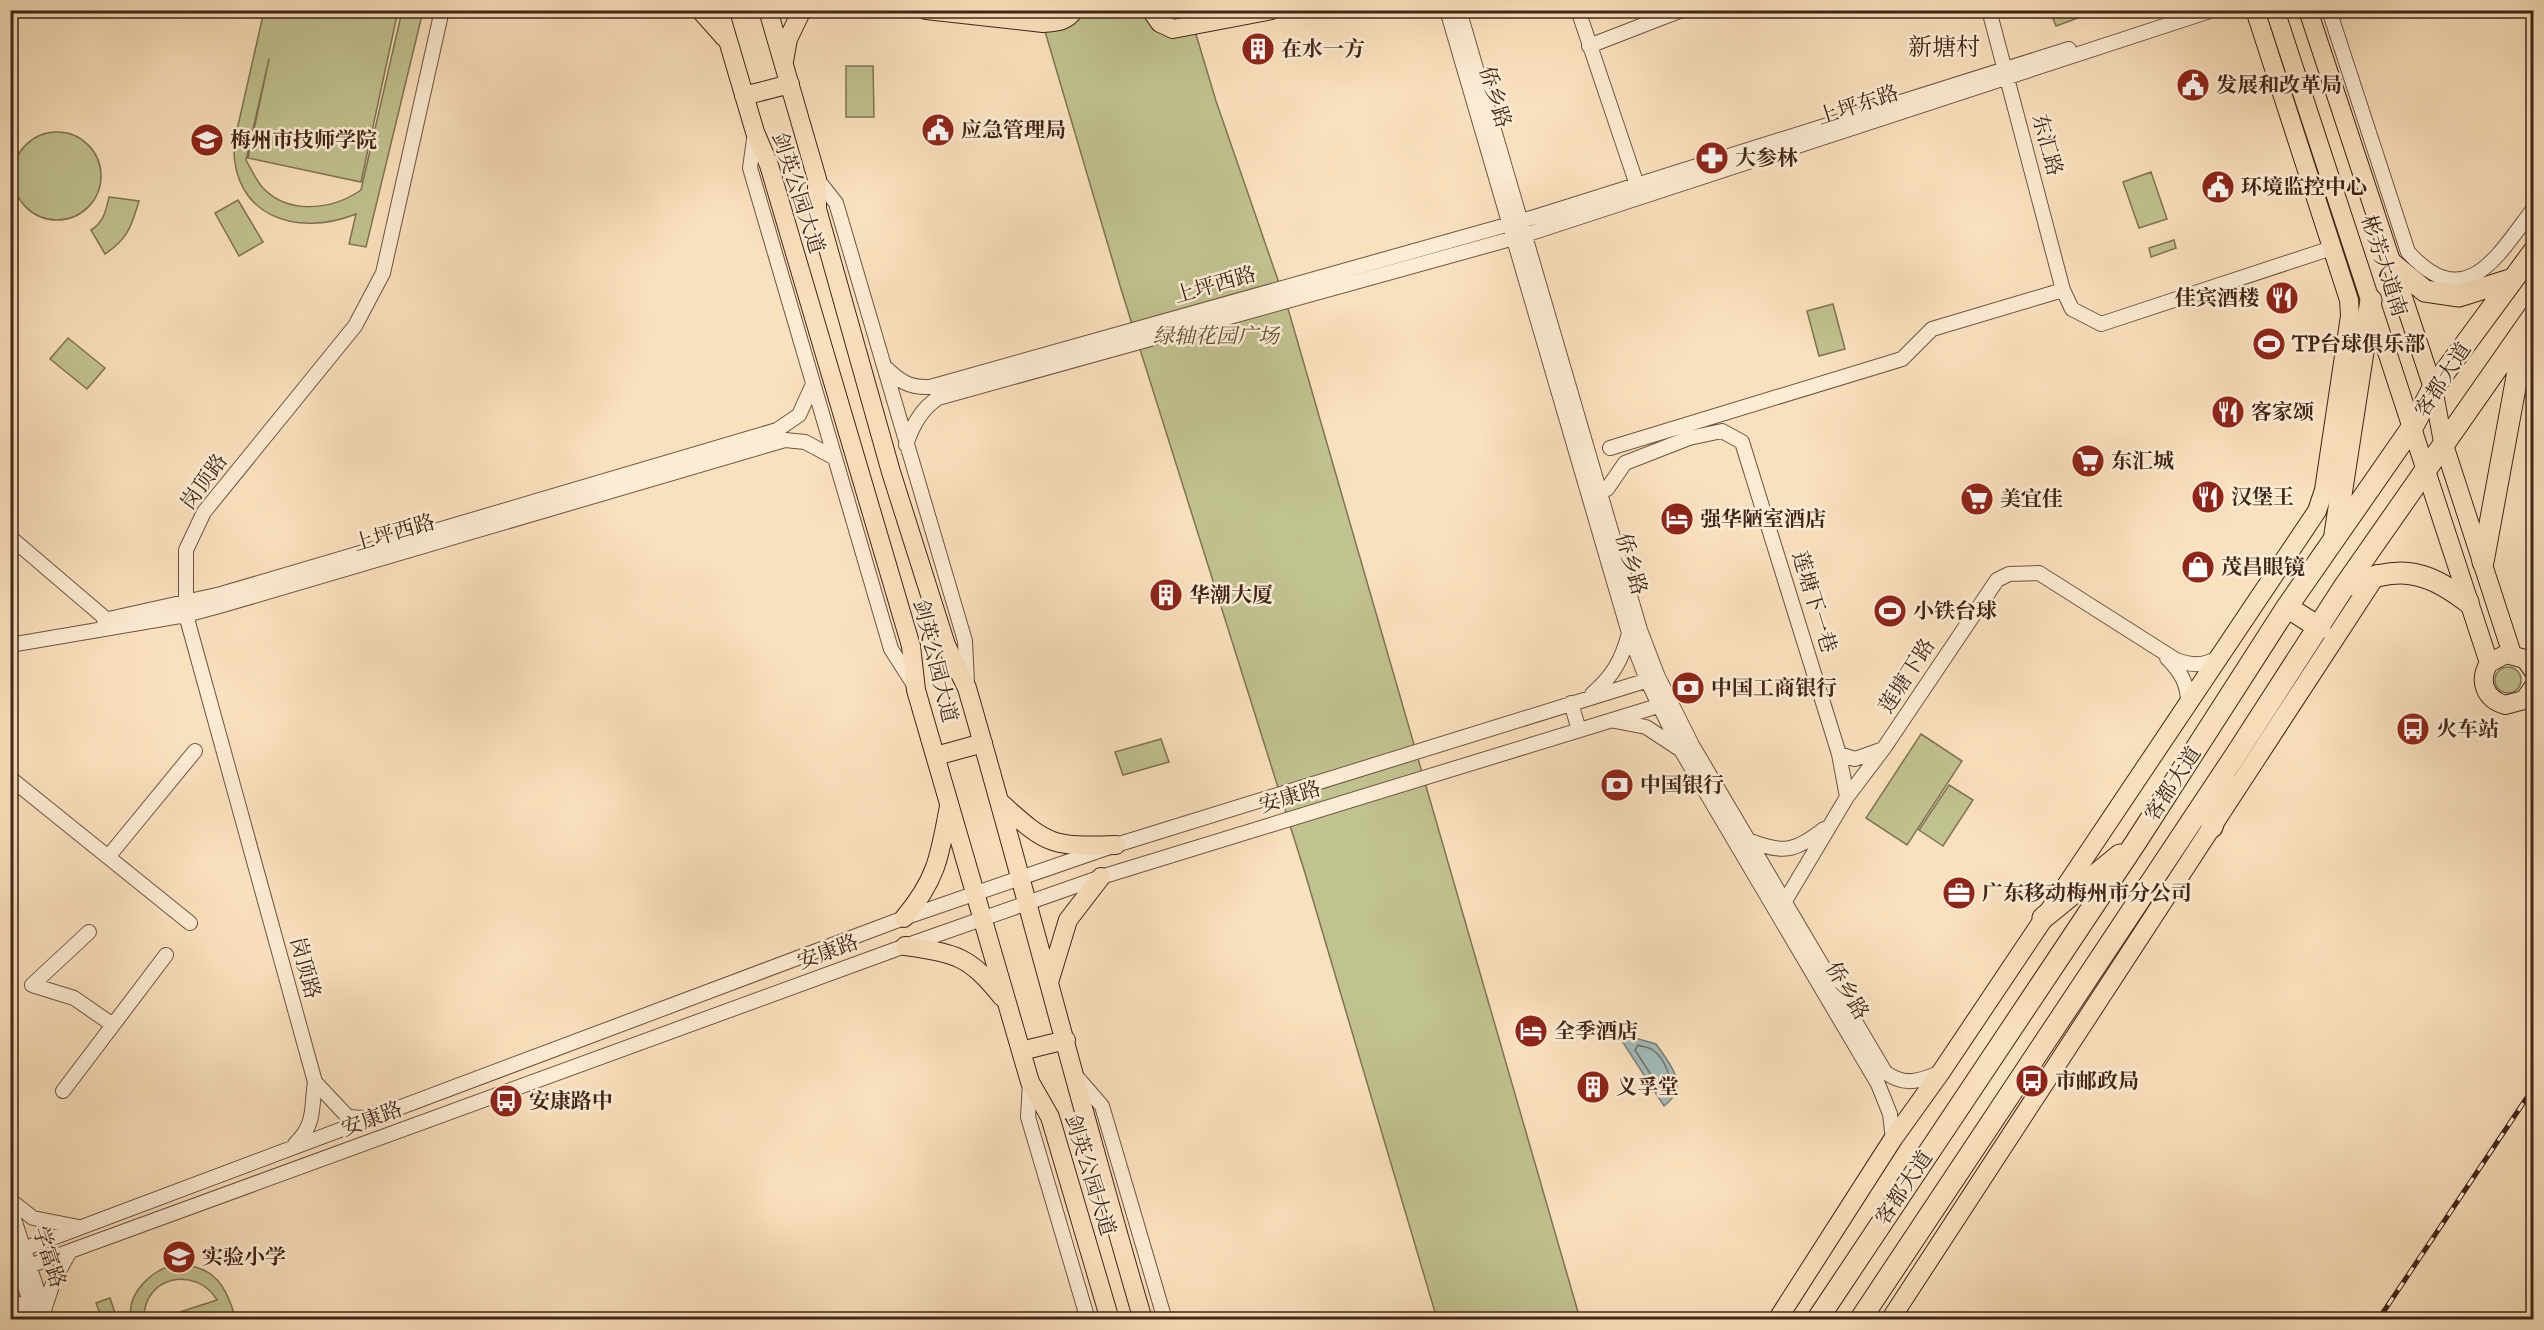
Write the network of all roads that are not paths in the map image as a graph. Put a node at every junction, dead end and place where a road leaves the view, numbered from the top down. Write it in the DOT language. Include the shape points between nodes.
graph roads {
  1 [pos="442,10"];
  2 [pos="700,10"];
  3 [pos="719,10"];
  4 [pos="768,10"];
  5 [pos="802,10"];
  6 [pos="927,10"];
  7 [pos="1074,10"];
  8 [pos="1151,10"];
  9 [pos="1272,10"];
  10 [pos="1447,10"];
  11 [pos="1459,10"];
  12 [pos="1578,10"];
  13 [pos="1682,10"];
  14 [pos="1989,10"];
  15 [pos="2185,10"];
  16 [pos="2213,10"];
  17 [pos="2255,10"];
  18 [pos="2275,10"];
  19 [pos="2308,10"];
  20 [pos="2329,10"];
  21 [pos="729,43"];
  22 [pos="1589,46"];
  23 [pos="784,62"];
  24 [pos="2007,74"];
  25 [pos="790,84"];
  26 [pos="744,96"];
  27 [pos="755,132"];
  28 [pos="817,179"];
  29 [pos="1636,182"];
  30 [pos="2534,208"];
  31 [pos="1516,223"];
  32 [pos="1520,237"];
  33 [pos="2332,248"];
  34 [pos="2534,251"];
  35 [pos="2392,264"];
  36 [pos="2513,279"];
  37 [pos="2063,290"];
  38 [pos="2371,300"];
  39 [pos="2530,320"];
  40 [pos="2534,357"];
  41 [pos="884,366"];
  42 [pos="2517,377"];
  43 [pos="813,384"];
  44 [pos="2433,388"];
  45 [pos="934,392"];
  46 [pos="2413,426"];
  47 [pos="781,435"];
  48 [pos="2443,442"];
  49 [pos="906,445"];
  50 [pos="1610,448"];
  51 [pos="836,458"];
  52 [pos="2426,468"];
  53 [pos="1607,489"];
  54 [pos="10,537"];
  55 [pos="2334,538"];
  56 [pos="2483,562"];
  57 [pos="2377,574"];
  58 [pos="2344,587"];
  59 [pos="2468,602"];
  60 [pos="2288,607"];
  61 [pos="187,608"];
  62 [pos="106,619"];
  63 [pos="2320,628"];
  64 [pos="1629,633"];
  65 [pos="10,637"];
  66 [pos="10,645"];
  67 [pos="2153,647"];
  68 [pos="2512,654"];
  69 [pos="2217,658"];
  70 [pos="2489,663"];
  71 [pos="2534,672"];
  72 [pos="1653,678"];
  73 [pos="2534,686"];
  74 [pos="967,688"];
  75 [pos="916,690"];
  76 [pos="1587,698"];
  77 [pos="1571,703"];
  78 [pos="1665,704"];
  79 [pos="2188,704"];
  80 [pos="1610,720"];
  81 [pos="1579,729"];
  82 [pos="983,743"];
  83 [pos="1884,748"];
  84 [pos="1681,750"];
  85 [pos="195,751"];
  86 [pos="1839,754"];
  87 [pos="936,756"];
  88 [pos="2235,756"];
  89 [pos="10,778"];
  90 [pos="1847,797"];
  91 [pos="949,801"];
  92 [pos="1000,802"];
  93 [pos="1830,824"];
  94 [pos="2211,827"];
  95 [pos="1748,840"];
  96 [pos="2136,842"];
  97 [pos="1116,845"];
  98 [pos="108,857"];
  99 [pos="1101,877"];
  100 [pos="1022,878"];
  101 [pos="976,893"];
  102 [pos="1785,901"];
  103 [pos="1029,903"];
  104 [pos="904,918"];
  105 [pos="2043,918"];
  106 [pos="983,919"];
  107 [pos="190,923"];
  108 [pos="89,932"];
  109 [pos="905,946"];
  110 [pos="166,955"];
  111 [pos="1050,979"];
  112 [pos="1008,1004"];
  113 [pos="113,1025"];
  114 [pos="1066,1040"];
  115 [pos="1021,1051"];
  116 [pos="1941,1072"];
  117 [pos="1076,1076"];
  118 [pos="315,1082"];
  119 [pos="1030,1082"];
  120 [pos="63,1091"];
  121 [pos="369,1119"];
  122 [pos="1893,1138"];
  123 [pos="290,1148"];
  124 [pos="10,1200"];
  125 [pos="10,1208"];
  126 [pos="126,1210"];
  127 [pos="79,1227"];
  128 [pos="132,1229"];
  129 [pos="14,1251"];
  130 [pos="70,1251"];
  131 [pos="30,1266"];
  132 [pos="10,1273"];
  133 [pos="10,1300"];
  134 [pos="40,1315"];
  135 [pos="1088,1320"];
  136 [pos="1110,1320"];
  137 [pos="1143,1320"];
  138 [pos="1165,1320"];
  139 [pos="1777,1320"];
  140 [pos="1816,1320"];
  141 [pos="1860,1320"];
  142 [pos="1890,1320"];
  1 -- 61 [label="street, 岗顶路" via="383,273 355,326 204,512 186,550"];
  2 -- 21 [label="main road"];
  3 -- 21 [label="main road, 剑英公园大道"];
  4 -- 23 [label="main road, 剑英公园大道"];
  5 -- 23 [label="main road" via="788,39"];
  6 -- 7 [label="main road" via="1043,23 1070,17"];
  8 -- 9 [label="main road" via="1160,23 1173,29"];
  10 -- 31 [label="street, 侨乡路"];
  11 -- 31 [label="street, 侨乡路"];
  12 -- 22 [label="street"];
  13 -- 22 [label="street"];
  14 -- 24 [label="street, 东汇路"];
  15 -- 24 [label="street, 上坪东路"];
  16 -- 24 [label="street, 上坪东路"];
  17 -- 33 [label="main road"];
  18 -- 38 [label="main road, 彬芳大道南"];
  19 -- 35 [label="main road, 彬芳大道南"];
  20 -- 30 [label="street" via="2408,252 2425,271 2453,280 2474,276 2493,262"];
  21 -- 26 [label="main road, 剑英公园大道"];
  22 -- 29 [label="street"];
  23 -- 25 [label="main road, 剑英公园大道"];
  24 -- 31 [label="street, 上坪东路"];
  24 -- 32 [label="street, 上坪东路"];
  24 -- 37 [label="street, 东汇路"];
  25 -- 26 [label="main road"];
  25 -- 28 [label="main road, 剑英公园大道"];
  26 -- 27 [label="main road, 剑英公园大道"];
  27 -- 43 [label="street" via="750,168"];
  27 -- 75 [label="main road, 剑英公园大道" via="769,165 908,635"];
  28 -- 41 [label="street" via="836,203"];
  28 -- 74 [label="main road, 剑英公园大道" via="817,209 891,472 946,645"];
  31 -- 32 [label="street, 侨乡路"];
  31 -- 45 [label="street, 上坪西路"];
  32 -- 45 [label="street, 上坪西路"];
  32 -- 64 [label="street, 侨乡路"];
  32 -- 72 [label="street, 侨乡路"];
  33 -- 37 [label="street" via="2101,324 2072,309"];
  33 -- 69 [label="main road" via="2349,300 2349,316 2325,490 2309,527"];
  34 -- 36 [label="highway, 客都大道"];
  35 -- 36 [label="highway" via="2425,291 2459,296"];
  35 -- 44 [label="main road, 彬芳大道南"];
  36 -- 44 [label="highway, 客都大道"];
  37 -- 50 [label="street" via="1932,329 1902,359"];
  38 -- 46 [label="main road, 彬芳大道南"];
  38 -- 55 [label="highway"];
  39 -- 42 [label="highway"];
  39 -- 48 [label="highway, 客都大道"];
  40 -- 42 [label="street"];
  41 -- 45 [label="street" via="899,381"];
  41 -- 49 [label="street"];
  42 -- 56 [label="highway"];
  43 -- 47 [label="street" via="799,415"];
  43 -- 51 [label="street"];
  44 -- 46 [label="highway, 客都大道"];
  44 -- 48 [label="main road, 彬芳大道南"];
  45 -- 49 [label="street"];
  46 -- 52 [label="main road, 彬芳大道南"];
  46 -- 55 [label="highway, 客都大道"];
  47 -- 51 [label="street"];
  47 -- 61 [label="street, 上坪西路"];
  48 -- 52 [label="highway, 客都大道"];
  48 -- 56 [label="main road, 彬芳大道南"];
  49 -- 74 [label="street" via="965,642"];
  51 -- 75 [label="street" via="891,649"];
  52 -- 58 [label="highway, 客都大道"];
  52 -- 59 [label="main road, 彬芳大道南"];
  53 -- 86 [label="street, 莲塘下一巷" via="1624,463 1689,438 1722,431 1742,442"];
  54 -- 62 [label="street"];
  55 -- 60 [label="highway, 客都大道"];
  56 -- 68 [label="main road, 彬芳大道南"];
  57 -- 58 [label="highway"];
  57 -- 59 [label="highway" via="2422,576 2447,586"];
  57 -- 94 [label="main road"];
  58 -- 63 [label="highway, 客都大道"];
  59 -- 70 [label="main road, 彬芳大道南"];
  60 -- 63 [label="highway"];
  60 -- 96 [label="highway, 客都大道"];
  61 -- 62 [label="street, 上坪西路"];
  61 -- 66 [label="street, 上坪西路"];
  61 -- 118 [label="street, 岗顶路"];
  62 -- 65 [label="street, 上坪西路"];
  63 -- 88 [label="highway, 客都大道"];
  64 -- 72 [label="street, 侨乡路"];
  64 -- 76 [label="street" via="1619,665"];
  67 -- 69 [label="street" via="2192,665 2207,664"];
  67 -- 79 [label="street" via="2180,673 2188,688"];
  67 -- 83 [label="street, 莲塘下路" via="2039,573 2009,574 1997,580 1985,594"];
  68 -- 70 [label="main road"];
  68 -- 71 [label="main road" via="2525,659"];
  69 -- 79 [label="main road"];
  70 -- 73 [label="main road" via="2483,682 2498,703 2518,703 2529,696"];
  72 -- 76 [label="street, 安康路"];
  72 -- 78 [label="street, 侨乡路"];
  74 -- 82 [label="main road, 剑英公园大道"];
  75 -- 87 [label="main road, 剑英公园大道"];
  76 -- 77 [label="street, 安康路"];
  77 -- 81 [label="street"];
  77 -- 97 [label="street, 安康路"];
  78 -- 80 [label="street, 安康路"];
  78 -- 84 [label="street, 侨乡路"];
  78 -- 95 [label="street, 侨乡路"];
  79 -- 105 [label="main road"];
  80 -- 81 [label="street, 安康路"];
  80 -- 84 [label="street" via="1646,727"];
  81 -- 99 [label="street, 安康路"];
  82 -- 87 [label="main road"];
  82 -- 92 [label="main road, 剑英公园大道"];
  83 -- 86 [label="street" via="1855,759"];
  83 -- 90 [label="street, 莲塘下路"];
  84 -- 122 [label="street, 侨乡路" via="1878,1084 1890,1114"];
  85 -- 98 [label="street"];
  86 -- 90 [label="street, 莲塘下一巷"];
  87 -- 91 [label="main road, 剑英公园大道"];
  88 -- 94 [label="highway"];
  88 -- 141 [label="highway, 客都大道"];
  89 -- 98 [label="street"];
  90 -- 93 [label="street, 莲塘下路"];
  91 -- 101 [label="main road, 剑英公园大道"];
  91 -- 104 [label="main road" via="937,865 930,883"];
  92 -- 97 [label="main road" via="1044,840 1070,847"];
  92 -- 100 [label="main road, 剑英公园大道"];
  93 -- 95 [label="street" via="1797,848 1780,850"];
  93 -- 102 [label="street, 莲塘下路"];
  94 -- 142 [label="main road"];
  95 -- 102 [label="street, 侨乡路"];
  96 -- 105 [label="highway"];
  96 -- 140 [label="highway, 客都大道"];
  97 -- 100 [label="street, 安康路"];
  98 -- 107 [label="street"];
  99 -- 103 [label="street, 安康路"];
  99 -- 111 [label="main road" via="1068,920"];
  100 -- 101 [label="street, 安康路"];
  100 -- 103 [label="main road, 剑英公园大道"];
  101 -- 104 [label="street, 安康路"];
  101 -- 106 [label="main road, 剑英公园大道"];
  102 -- 116 [label="street, 侨乡路" via="1886,1072 1905,1082 1917,1082"];
  103 -- 106 [label="street, 安康路"];
  103 -- 111 [label="main road, 剑英公园大道"];
  104 -- 121 [label="street, 安康路"];
  105 -- 116 [label="main road"];
  106 -- 109 [label="street, 安康路"];
  106 -- 112 [label="main road, 剑英公园大道"];
  108 -- 113 [label="street" via="33,985 74,998"];
  109 -- 112 [label="main road" via="945,952 972,964"];
  109 -- 128 [label="street, 安康路"];
  110 -- 113 [label="street"];
  111 -- 114 [label="main road, 剑英公园大道"];
  112 -- 115 [label="main road, 剑英公园大道"];
  113 -- 120 [label="street"];
  114 -- 115 [label="main road"];
  114 -- 117 [label="main road, 剑英公园大道"];
  115 -- 119 [label="main road, 剑英公园大道"];
  116 -- 122 [label="main road"];
  117 -- 137 [label="main road, 剑英公园大道" via="1090,1139"];
  117 -- 138 [label="street" via="1102,1106"];
  118 -- 121 [label="street" via="348,1116"];
  118 -- 123 [label="street" via="314,1107 306,1133"];
  119 -- 135 [label="street" via="1028,1117"];
  119 -- 136 [label="main road, 剑英公园大道" via="1050,1116"];
  121 -- 123 [label="street, 安康路"];
  122 -- 139 [label="main road"];
  123 -- 126 [label="street, 安康路"];
  124 -- 127 [label="street" via="33,1218"];
  125 -- 129 [label="street, 学富路"];
  126 -- 127 [label="street, 安康路"];
  126 -- 128 [label="street"];
  127 -- 129 [label="street, 安康路"];
  128 -- 130 [label="street, 安康路"];
  129 -- 131 [label="street, 学富路"];
  129 -- 134 [label="street, 学富路"];
  130 -- 131 [label="street, 安康路"];
  130 -- 134 [label="street"];
  131 -- 132 [label="street, 安康路"];
  131 -- 134 [label="street, 学富路"];
  133 -- 134 [label="street"];
}
